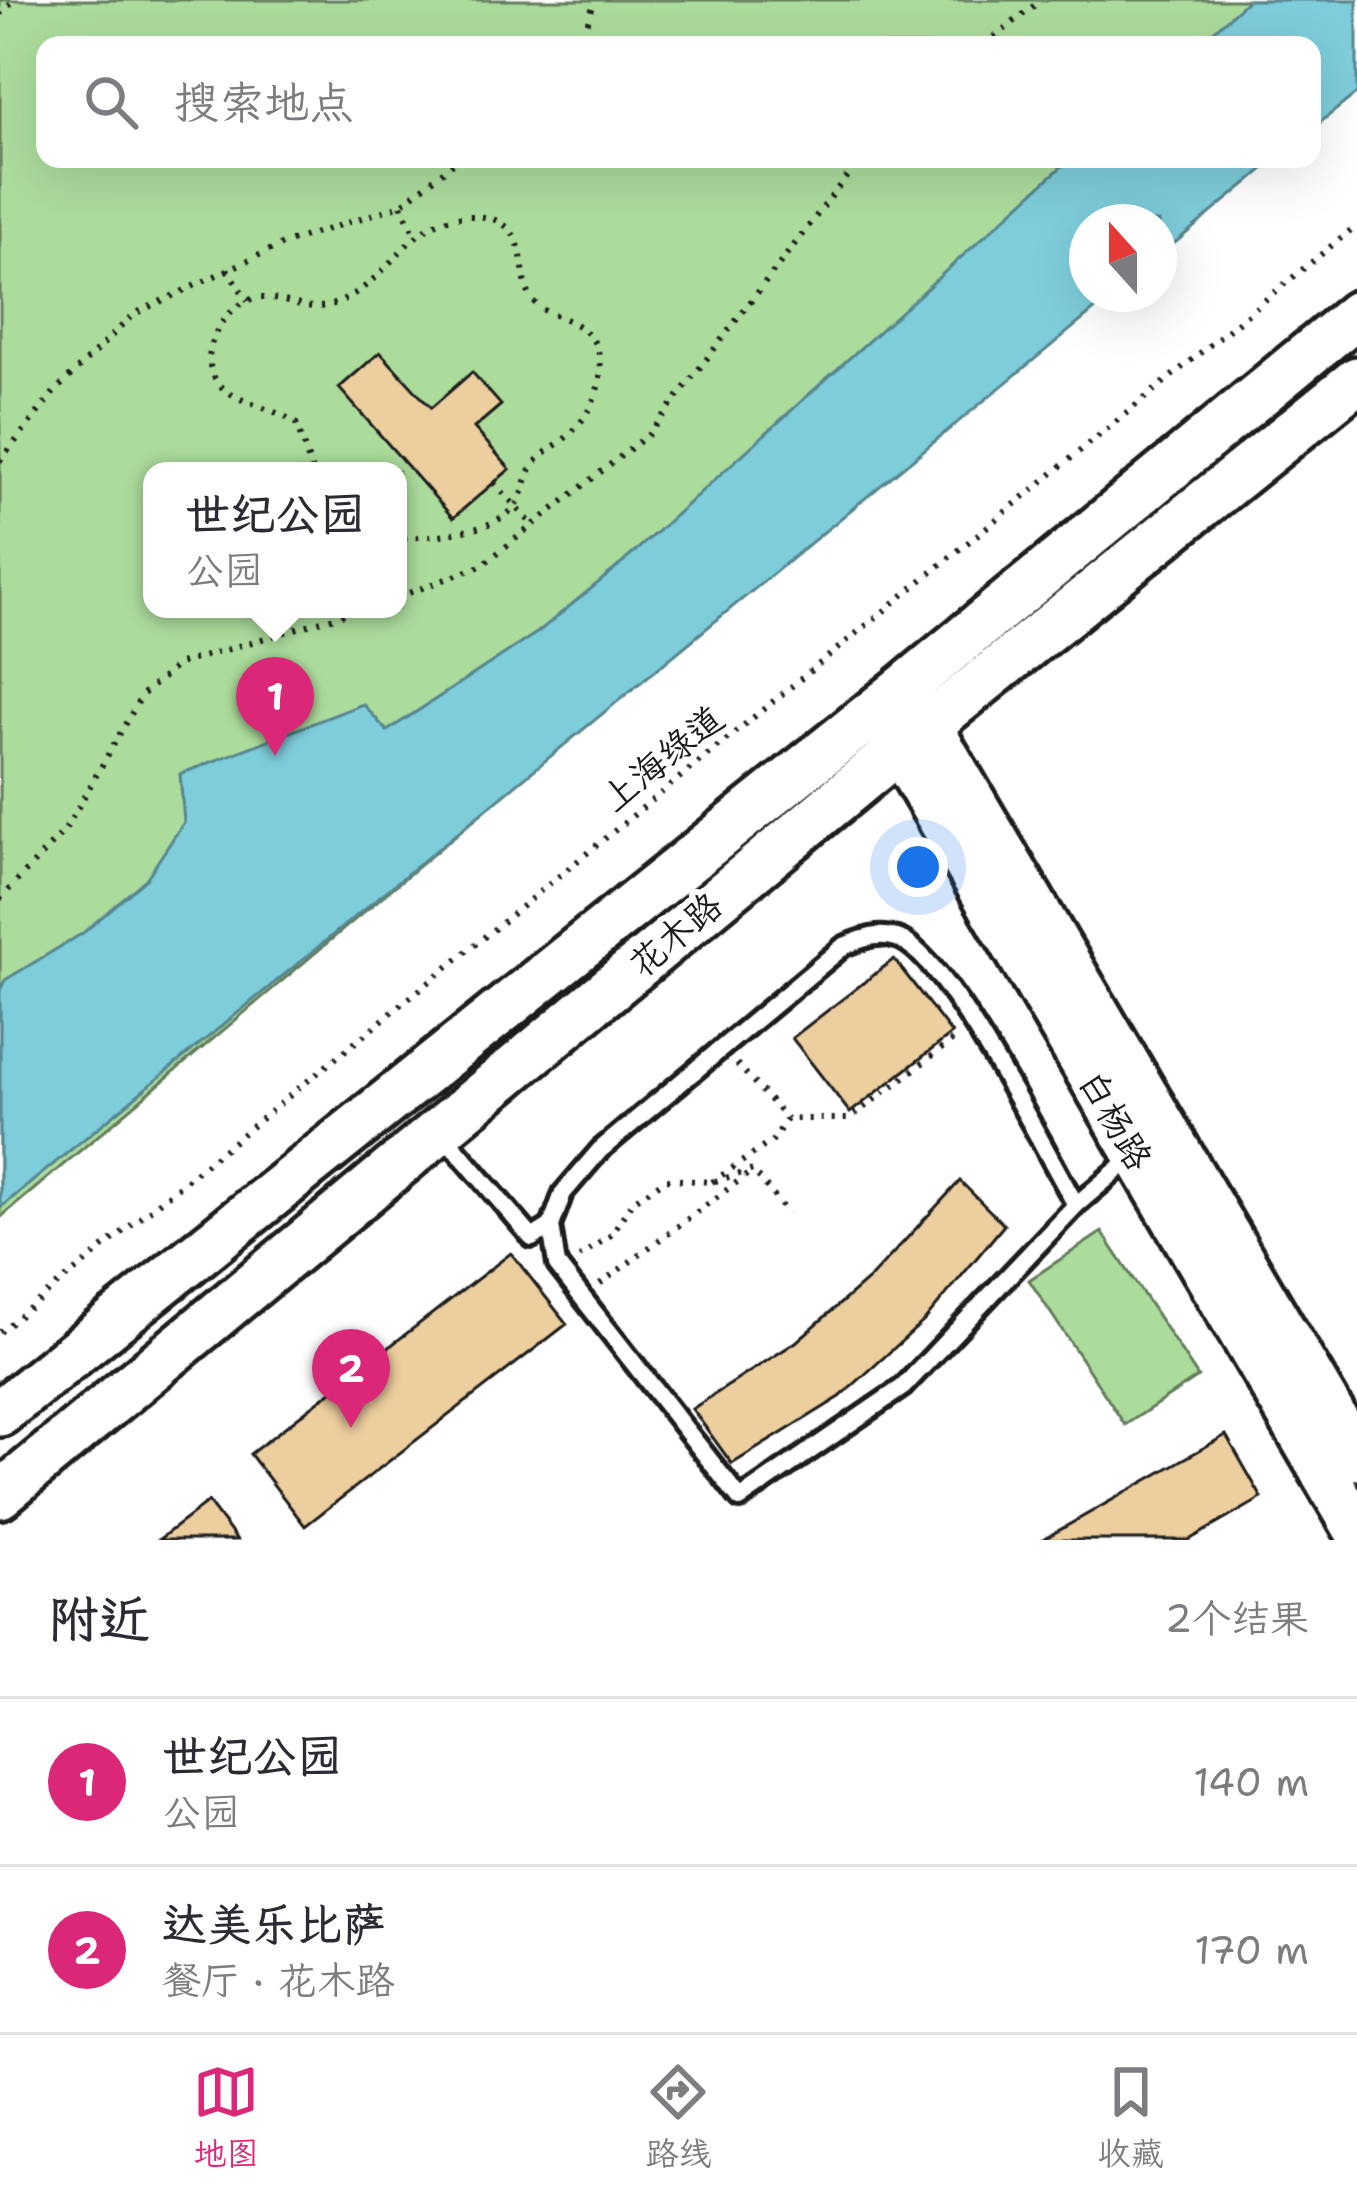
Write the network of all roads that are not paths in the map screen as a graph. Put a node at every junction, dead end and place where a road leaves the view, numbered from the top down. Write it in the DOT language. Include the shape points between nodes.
graph roads {
  1 [pos="1357,314"];
  2 [pos="1357,380"];
  3 [pos="902,717"];
  4 [pos="440,1130"];
  5 [pos="1136,1154"];
  6 [pos="1076,1205"];
  7 [pos="551,1226"];
  8 [pos="0,1412"];
  9 [pos="1357,1456"];
  10 [pos="0,1495"];
  11 [pos="1357,1529"];
  1 -- 3 [label="main road, 花木路"];
  2 -- 3 [label="main road, 花木路"];
  3 -- 4 [label="main road, 花木路"];
  3 -- 5 [label="main road, 白杨路"];
  3 -- 8 [label="main road, 花木路"];
  3 -- 9 [label="main road, 白杨路"];
  4 -- 7 [label="lane" via="532,1238"];
  4 -- 10 [label="main road, 花木路"];
  5 -- 6 [label="lane"];
  5 -- 11 [label="main road, 白杨路"];
  6 -- 7 [label="lane" via="903,1387 740,1499 561,1270"];
  6 -- 7 [label="lane" via="921,954 900,939 872,935 844,946 600,1150 562,1193"];
}
